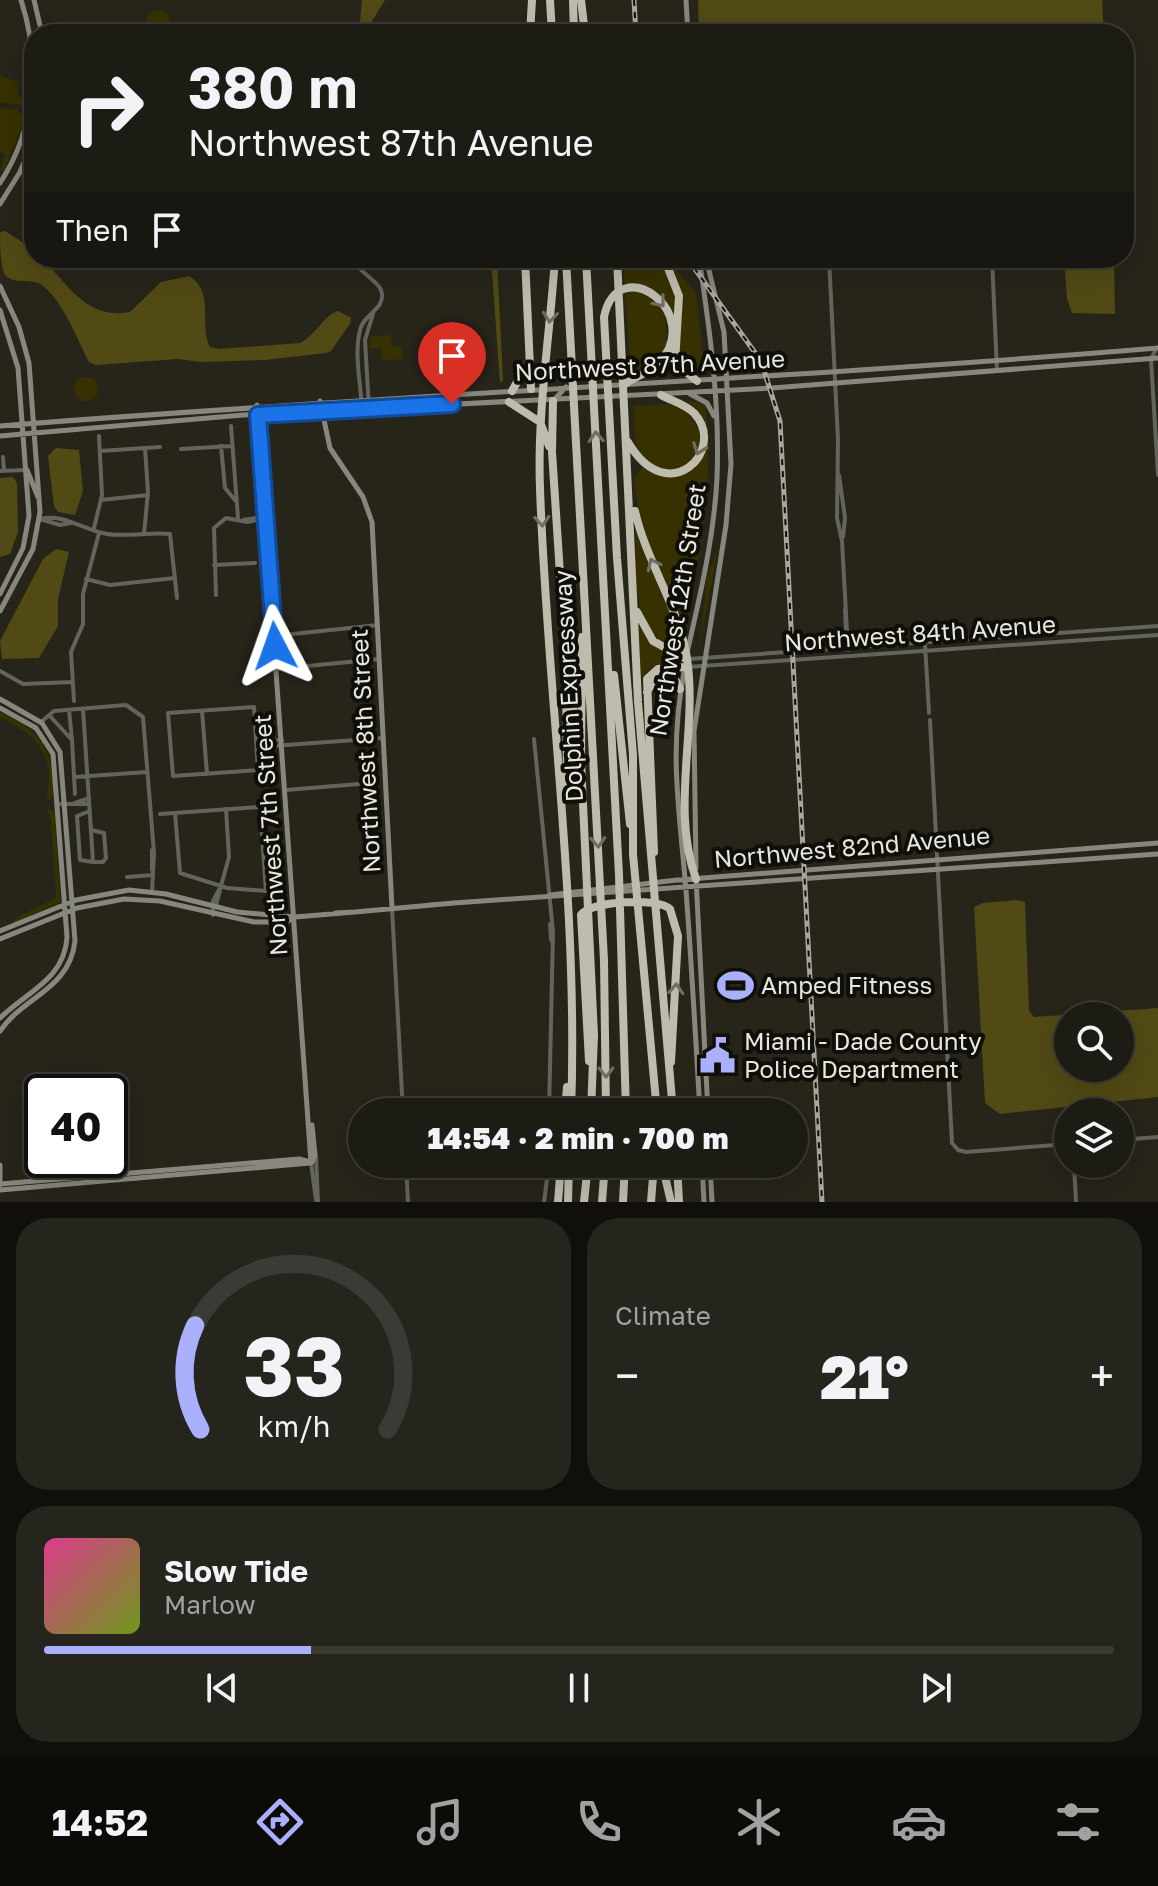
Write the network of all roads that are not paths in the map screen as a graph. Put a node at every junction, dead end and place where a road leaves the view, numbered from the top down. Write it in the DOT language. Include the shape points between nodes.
graph roads {
  1 [pos="21,0"];
  2 [pos="34,0"];
  3 [pos="532,0"];
  4 [pos="550,0"];
  5 [pos="573,0"];
  6 [pos="581,0"];
  7 [pos="686,0"];
  8 [pos="27,24"];
  9 [pos="40,24"];
  10 [pos="531,24"];
  11 [pos="551,24"];
  12 [pos="574,24"];
  13 [pos="584,24"];
  14 [pos="687,24"];
  15 [pos="24,130"];
  16 [pos="17,149"];
  17 [pos="24,153"];
  18 [pos="24,163"];
  19 [pos="10,165"];
  20 [pos="4,176"];
  21 [pos="0,183"];
  22 [pos="14,183"];
  23 [pos="7,194"];
  24 [pos="0,204"];
  25 [pos="358,268"];
  26 [pos="525,268"];
  27 [pos="554,268"];
  28 [pos="567,268"];
  29 [pos="587,268"];
  30 [pos="618,268"];
  31 [pos="668,268"];
  32 [pos="700,268"];
  33 [pos="709,268"];
  34 [pos="830,268"];
  35 [pos="992,268"];
  36 [pos="0,286"];
  37 [pos="0,310"];
  38 [pos="27,353"];
  39 [pos="1156,353"];
  40 [pos="17,359"];
  41 [pos="997,361"];
  42 [pos="528,363"];
  43 [pos="997,371"];
  44 [pos="835,373"];
  45 [pos="697,381"];
  46 [pos="714,381"];
  47 [pos="727,381"];
  48 [pos="835,383"];
  49 [pos="625,384"];
  50 [pos="567,387"];
  51 [pos="531,389"];
  52 [pos="512,391"];
  53 [pos="728,391"];
  54 [pos="715,392"];
  55 [pos="690,393"];
  56 [pos="661,395"];
  57 [pos="365,399"];
  58 [pos="320,401"];
  59 [pos="548,401"];
  60 [pos="509,402"];
  61 [pos="257,405"];
  62 [pos="365,409"];
  63 [pos="322,411"];
  64 [pos="258,415"];
  65 [pos="102,418"];
  66 [pos="716,420"];
  67 [pos="34,423"];
  68 [pos="23,424"];
  69 [pos="0,426"];
  70 [pos="231,426"];
  71 [pos="102,427"];
  72 [pos="34,433"];
  73 [pos="24,434"];
  74 [pos="0,436"];
  75 [pos="99,436"];
  76 [pos="627,441"];
  77 [pos="221,446"];
  78 [pos="232,446"];
  79 [pos="160,447"];
  80 [pos="145,448"];
  81 [pos="181,449"];
  82 [pos="100,451"];
  83 [pos="552,452"];
  84 [pos="3,457"];
  85 [pos="26,470"];
  86 [pos="2,471"];
  87 [pos="1158,475"];
  88 [pos="630,490"];
  89 [pos="148,495"];
  90 [pos="40,499"];
  91 [pos="101,500"];
  92 [pos="236,502"];
  93 [pos="29,518"];
  94 [pos="266,518"];
  95 [pos="40,519"];
  96 [pos="240,519"];
  97 [pos="94,528"];
  98 [pos="100,532"];
  99 [pos="144,534"];
  100 [pos="709,540"];
  101 [pos="723,543"];
  102 [pos="617,558"];
  103 [pos="255,563"];
  104 [pos="214,565"];
  105 [pos="175,578"];
  106 [pos="86,579"];
  107 [pos="633,591"];
  108 [pos="0,593"];
  109 [pos="216,595"];
  110 [pos="584,596"];
  111 [pos="7,597"];
  112 [pos="177,598"];
  113 [pos="605,598"];
  114 [pos="0,611"];
  115 [pos="378,625"];
  116 [pos="1158,626"];
  117 [pos="1158,635"];
  118 [pos="274,636"];
  119 [pos="981,640"];
  120 [pos="925,644"];
  121 [pos="981,648"];
  122 [pos="848,650"];
  123 [pos="926,652"];
  124 [pos="848,658"];
  125 [pos="379,659"];
  126 [pos="704,660"];
  127 [pos="685,663"];
  128 [pos="566,666"];
  129 [pos="702,668"];
  130 [pos="277,669"];
  131 [pos="0,671"];
  132 [pos="73,682"];
  133 [pos="685,687"];
  134 [pos="647,692"];
  135 [pos="0,699"];
  136 [pos="74,701"];
  137 [pos="638,702"];
  138 [pos="0,708"];
  139 [pos="83,709"];
  140 [pos="69,710"];
  141 [pos="202,711"];
  142 [pos="929,713"];
  143 [pos="49,715"];
  144 [pos="930,720"];
  145 [pos="41,722"];
  146 [pos="383,738"];
  147 [pos="534,739"];
  148 [pos="72,740"];
  149 [pos="282,743"];
  150 [pos="257,745"];
  151 [pos="581,762"];
  152 [pos="147,772"];
  153 [pos="207,774"];
  154 [pos="87,776"];
  155 [pos="75,777"];
  156 [pos="371,783"];
  157 [pos="286,790"];
  158 [pos="75,794"];
  159 [pos="89,801"];
  160 [pos="58,804"];
  161 [pos="65,804"];
  162 [pos="226,809"];
  163 [pos="90,811"];
  164 [pos="175,813"];
  165 [pos="160,814"];
  166 [pos="91,830"];
  167 [pos="566,834"];
  168 [pos="1158,843"];
  169 [pos="1158,854"];
  170 [pos="633,856"];
  171 [pos="936,859"];
  172 [pos="93,862"];
  173 [pos="937,870"];
  174 [pos="153,873"];
  175 [pos="652,873"];
  176 [pos="127,877"];
  177 [pos="683,879"];
  178 [pos="697,883"];
  179 [pos="221,886"];
  180 [pos="685,887"];
  181 [pos="152,892"];
  182 [pos="549,895"];
  183 [pos="72,901"];
  184 [pos="65,905"];
  185 [pos="215,906"];
  186 [pos="392,908"];
  187 [pos="73,909"];
  188 [pos="65,913"];
  189 [pos="213,915"];
  190 [pos="295,917"];
  191 [pos="53,919"];
  192 [pos="67,929"];
  193 [pos="0,931"];
  194 [pos="0,939"];
  195 [pos="0,1018"];
  196 [pos="0,1031"];
  197 [pos="572,1035"];
  198 [pos="669,1067"];
  199 [pos="592,1096"];
  200 [pos="402,1098"];
  201 [pos="549,1098"];
  202 [pos="566,1098"];
  203 [pos="571,1098"];
  204 [pos="606,1098"];
  205 [pos="626,1098"];
  206 [pos="653,1098"];
  207 [pos="672,1098"];
  208 [pos="699,1098"];
  209 [pos="707,1098"];
  210 [pos="310,1119"];
  211 [pos="1158,1137"];
  212 [pos="1134,1139"];
  213 [pos="1054,1145"];
  214 [pos="312,1147"];
  215 [pos="315,1155"];
  216 [pos="299,1159"];
  217 [pos="311,1163"];
  218 [pos="0,1165"];
  219 [pos="142,1175"];
  220 [pos="407,1178"];
  221 [pos="547,1178"];
  222 [pos="560,1178"];
  223 [pos="569,1178"];
  224 [pos="587,1178"];
  225 [pos="604,1178"];
  226 [pos="624,1178"];
  227 [pos="653,1178"];
  228 [pos="665,1178"];
  229 [pos="678,1178"];
  230 [pos="703,1178"];
  231 [pos="711,1178"];
  232 [pos="1075,1178"];
  233 [pos="0,1186"];
  234 [pos="670,1200"];
  235 [pos="317,1202"];
  236 [pos="408,1202"];
  237 [pos="544,1202"];
  238 [pos="558,1202"];
  239 [pos="568,1202"];
  240 [pos="584,1202"];
  241 [pos="602,1202"];
  242 [pos="623,1202"];
  243 [pos="651,1202"];
  244 [pos="679,1202"];
  245 [pos="704,1202"];
  246 [pos="712,1202"];
  247 [pos="1076,1202"];
  1 -- 8 [label="street"];
  2 -- 9 [label="street"];
  3 -- 10 [label="highway"];
  4 -- 11 [label="highway"];
  5 -- 12 [label="highway"];
  6 -- 13 [label="highway"];
  7 -- 14 [label="street"];
  15 -- 16 [label="street"];
  16 -- 17 [label="street"];
  16 -- 19 [label="street"];
  18 -- 22 [label="street"];
  19 -- 20 [label="street"];
  19 -- 22 [label="street"];
  20 -- 21 [label="street"];
  20 -- 23 [label="street"];
  22 -- 23 [label="street"];
  23 -- 24 [label="street"];
  25 -- 57 [label="street" via="381,292 365,340"];
  26 -- 42 [label="highway"];
  27 -- 167 [label="highway, one-way" via="539,443"];
  28 -- 110 [label="highway, Dolphin Expressway"];
  113 -- 29 [label="highway, Dolphin Expressway, one-way"];
  30 -- 76 [label="highway"];
  31 -- 45 [label="highway" via="679,296 675,361 681,372"];
  32 -- 46 [label="street, Northwest 12th Street"];
  33 -- 47 [label="street, Northwest 12th Street" via="723,324"];
  34 -- 44 [label="street"];
  35 -- 41 [label="street"];
  36 -- 38 [label="street"];
  37 -- 40 [label="street"];
  38 -- 40 [label="street"];
  38 -- 67 [label="street"];
  39 -- 41 [label="street, Northwest 87th Avenue"];
  39 -- 43 [label="street, Northwest 87th Avenue"];
  39 -- 87 [label="street"];
  40 -- 68 [label="street"];
  41 -- 43 [label="street"];
  41 -- 44 [label="street, Northwest 87th Avenue"];
  42 -- 51 [label="highway"];
  42 -- 52 [label="highway"];
  43 -- 48 [label="street, Northwest 87th Avenue"];
  44 -- 47 [label="street, Northwest 87th Avenue"];
  44 -- 48 [label="street"];
  45 -- 46 [label="street, Northwest 87th Avenue"];
  45 -- 49 [label="street, Northwest 87th Avenue"];
  46 -- 47 [label="street, Northwest 87th Avenue"];
  46 -- 54 [label="street, Northwest 12th Street"];
  47 -- 53 [label="street, Northwest 12th Street"];
  48 -- 53 [label="street, Northwest 87th Avenue"];
  48 -- 122 [label="street" via="837,518"];
  49 -- 50 [label="street, Northwest 87th Avenue"];
  102 -- 49 [label="highway, one-way" via="604,317 617,294 632,288 654,293 669,314 669,343 653,368"];
  50 -- 51 [label="street, Northwest 87th Avenue"];
  50 -- 59 [label="street"];
  51 -- 52 [label="street, Northwest 87th Avenue"];
  51 -- 59 [label="street"];
  52 -- 57 [label="street, Northwest 87th Avenue"];
  53 -- 54 [label="street, Northwest 87th Avenue"];
  53 -- 101 [label="street, Northwest 12th Street" via="730,478"];
  54 -- 55 [label="street, Northwest 87th Avenue"];
  54 -- 66 [label="street, Northwest 12th Street"];
  55 -- 56 [label="street, Northwest 87th Avenue"];
  55 -- 66 [label="street" via="709,405"];
  56 -- 59 [label="street, Northwest 87th Avenue"];
  56 -- 76 [label="highway, one-way" via="686,406 700,421 703,440 696,459 677,473 658,472 641,462"];
  57 -- 58 [label="street, Northwest 87th Avenue"];
  57 -- 62 [label="street"];
  58 -- 61 [label="street, Northwest 87th Avenue"];
  58 -- 63 [label="street, Northwest 8th Street"];
  59 -- 60 [label="street, Northwest 87th Avenue"];
  59 -- 83 [label="highway"];
  60 -- 62 [label="street, Northwest 87th Avenue"];
  60 -- 83 [label="highway" via="540,422"];
  61 -- 64 [label="street, Northwest 7th Street"];
  61 -- 65 [label="street, Northwest 87th Avenue"];
  62 -- 63 [label="street, Northwest 87th Avenue"];
  63 -- 64 [label="street, Northwest 87th Avenue"];
  63 -- 115 [label="street, Northwest 8th Street" via="332,453 371,518"];
  64 -- 71 [label="street, Northwest 87th Avenue"];
  64 -- 94 [label="street, Northwest 7th Street"];
  65 -- 67 [label="street, Northwest 87th Avenue"];
  65 -- 71 [label="street"];
  66 -- 100 [label="street, Northwest 12th Street"];
  67 -- 68 [label="street, Northwest 87th Avenue"];
  67 -- 72 [label="street"];
  68 -- 69 [label="street, Northwest 87th Avenue"];
  68 -- 73 [label="street"];
  70 -- 78 [label="street"];
  71 -- 72 [label="street, Northwest 87th Avenue"];
  72 -- 73 [label="street, Northwest 87th Avenue"];
  72 -- 90 [label="street"];
  73 -- 74 [label="street, Northwest 87th Avenue"];
  73 -- 85 [label="street"];
  75 -- 82 [label="street"];
  76 -- 88 [label="highway"];
  77 -- 78 [label="street"];
  77 -- 81 [label="street"];
  77 -- 92 [label="street" via="225,488"];
  78 -- 92 [label="street"];
  79 -- 80 [label="street"];
  80 -- 82 [label="street"];
  80 -- 89 [label="street"];
  82 -- 91 [label="street"];
  83 -- 128 [label="highway"];
  84 -- 86 [label="street"];
  85 -- 86 [label="street"];
  85 -- 90 [label="street"];
  85 -- 93 [label="street"];
  88 -- 107 [label="highway"];
  133 -- 88 [label="highway, one-way" via="682,635 647,552"];
  89 -- 91 [label="street"];
  89 -- 99 [label="street"];
  90 -- 95 [label="street"];
  91 -- 97 [label="street"];
  92 -- 96 [label="street"];
  93 -- 95 [label="street"];
  93 -- 108 [label="street" via="23,548"];
  94 -- 96 [label="street"];
  94 -- 118 [label="street, Northwest 7th Street"];
  95 -- 97 [label="street"];
  95 -- 111 [label="street" via="33,549"];
  96 -- 104 [label="street" via="223,519 213,531"];
  97 -- 98 [label="street"];
  98 -- 99 [label="street"];
  98 -- 106 [label="street"];
  99 -- 105 [label="street" via="172,535"];
  100 -- 101 [label="street"];
  100 -- 127 [label="street, Northwest 12th Street"];
  101 -- 126 [label="street, Northwest 12th Street"];
  102 -- 137 [label="highway"];
  102 -- 170 [label="highway" via="633,755"];
  103 -- 104 [label="street"];
  104 -- 109 [label="street"];
  105 -- 106 [label="street" via="110,585"];
  105 -- 112 [label="street"];
  106 -- 132 [label="street" via="83,624 71,652"];
  107 -- 127 [label="highway" via="650,637"];
  107 -- 137 [label="highway"];
  108 -- 111 [label="street"];
  110 -- 151 [label="highway"];
  110 -- 204 [label="highway, Dolphin Expressway, one-way" via="602,910"];
  111 -- 114 [label="street"];
  113 -- 170 [label="highway"];
  113 -- 205 [label="highway, Dolphin Expressway"];
  115 -- 118 [label="street"];
  115 -- 125 [label="street, Northwest 8th Street"];
  116 -- 119 [label="street, Northwest 84th Avenue"];
  117 -- 121 [label="street, Northwest 84th Avenue"];
  118 -- 130 [label="street, Northwest 7th Street"];
  119 -- 120 [label="street, Northwest 84th Avenue"];
  119 -- 121 [label="street"];
  120 -- 122 [label="street, Northwest 84th Avenue"];
  120 -- 123 [label="street"];
  121 -- 123 [label="street, Northwest 84th Avenue"];
  122 -- 124 [label="street"];
  122 -- 126 [label="street, Northwest 84th Avenue"];
  123 -- 124 [label="street, Northwest 84th Avenue"];
  123 -- 142 [label="street"];
  124 -- 129 [label="street, Northwest 84th Avenue"];
  125 -- 130 [label="street"];
  125 -- 146 [label="street, Northwest 8th Street"];
  126 -- 127 [label="street, Northwest 84th Avenue"];
  126 -- 129 [label="street, Northwest 12th Street"];
  127 -- 129 [label="street, Northwest 84th Avenue"];
  127 -- 133 [label="street, Northwest 12th Street"];
  127 -- 134 [label="highway" via="652,672"];
  128 -- 151 [label="highway"];
  128 -- 167 [label="highway"];
  129 -- 178 [label="street, Northwest 12th Street" via="692,758"];
  130 -- 149 [label="street, Northwest 7th Street"];
  131 -- 132 [label="street" via="23,684"];
  132 -- 136 [label="street"];
  133 -- 134 [label="highway" via="663,675"];
  133 -- 177 [label="street, Northwest 12th Street" via="674,786"];
  133 -- 178 [label="highway" via="685,789"];
  134 -- 175 [label="highway" via="656,826"];
  135 -- 145 [label="street"];
  137 -- 175 [label="highway"];
  138 -- 160 [label="street" via="36,728 47,742 54,758"];
  139 -- 140 [label="street"];
  139 -- 152 [label="street" via="128,705 142,716"];
  139 -- 154 [label="street"];
  140 -- 143 [label="street"];
  140 -- 148 [label="street"];
  141 -- 150 [label="street" via="254,707"];
  141 -- 153 [label="street"];
  141 -- 153 [label="street" via="168,713 173,776"];
  143 -- 145 [label="street"];
  143 -- 148 [label="street"];
  144 -- 171 [label="street"];
  145 -- 161 [label="street" via="60,752"];
  146 -- 149 [label="street"];
  146 -- 186 [label="street, Northwest 8th Street"];
  147 -- 182 [label="street"];
  148 -- 155 [label="street"];
  149 -- 150 [label="street"];
  149 -- 157 [label="street, Northwest 7th Street"];
  150 -- 153 [label="street" via="258,770"];
  151 -- 199 [label="highway" via="594,1035"];
  152 -- 154 [label="street"];
  152 -- 174 [label="street"];
  154 -- 155 [label="street"];
  154 -- 159 [label="street"];
  155 -- 158 [label="street"];
  156 -- 157 [label="street"];
  157 -- 190 [label="street, Northwest 7th Street"];
  159 -- 161 [label="street"];
  159 -- 163 [label="street"];
  160 -- 161 [label="street"];
  160 -- 184 [label="street"];
  161 -- 183 [label="street"];
  162 -- 164 [label="street"];
  162 -- 179 [label="street" via="229,857"];
  162 -- 179 [label="street" via="260,807 266,891"];
  163 -- 166 [label="street"];
  163 -- 172 [label="street" via="77,816 80,860"];
  164 -- 165 [label="street"];
  164 -- 179 [label="street" via="180,873"];
  166 -- 172 [label="street"];
  166 -- 172 [label="street" via="104,833 105,860"];
  167 -- 197 [label="highway"];
  168 -- 171 [label="street, Northwest 82nd Avenue"];
  169 -- 173 [label="street, Northwest 82nd Avenue"];
  170 -- 206 [label="highway"];
  171 -- 173 [label="street"];
  171 -- 178 [label="street, Northwest 82nd Avenue"];
  173 -- 178 [label="street, Northwest 82nd Avenue"];
  173 -- 213 [label="street" via="951,1136 956,1149"];
  174 -- 176 [label="street"];
  174 -- 181 [label="street"];
  175 -- 198 [label="highway"];
  177 -- 178 [label="street, Northwest 82nd Avenue"];
  177 -- 180 [label="street, Northwest 12th Street"];
  177 -- 182 [label="street, Northwest 82nd Avenue"];
  178 -- 180 [label="street, Northwest 82nd Avenue"];
  178 -- 209 [label="street, Northwest 12th Street"];
  179 -- 185 [label="street"];
  180 -- 182 [label="street, Northwest 82nd Avenue"];
  180 -- 208 [label="street, Northwest 12th Street"];
  181 -- 183 [label="street, Northwest 82nd Avenue" via="106,892"];
  181 -- 185 [label="street, Northwest 82nd Avenue"];
  182 -- 186 [label="street, Northwest 82nd Avenue"];
  182 -- 201 [label="street"];
  183 -- 184 [label="street, Northwest 82nd Avenue"];
  183 -- 187 [label="street"];
  184 -- 188 [label="street"];
  184 -- 193 [label="street, Northwest 82nd Avenue"];
  185 -- 189 [label="street"];
  185 -- 190 [label="street, Northwest 82nd Avenue"];
  186 -- 190 [label="street, Northwest 82nd Avenue"];
  186 -- 200 [label="street, Northwest 8th Street"];
  187 -- 188 [label="street, Northwest 82nd Avenue"];
  187 -- 189 [label="street, Northwest 82nd Avenue" via="138,898"];
  187 -- 196 [label="street" via="75,945 67,969"];
  188 -- 191 [label="street, Northwest 82nd Avenue"];
  188 -- 192 [label="street"];
  189 -- 190 [label="street, Northwest 82nd Avenue" via="268,922"];
  190 -- 210 [label="street, Northwest 7th Street"];
  191 -- 192 [label="street"];
  191 -- 194 [label="street, Northwest 82nd Avenue"];
  192 -- 195 [label="street" via="58,969"];
  197 -- 202 [label="highway"];
  197 -- 203 [label="highway"];
  198 -- 199 [label="highway, one-way" via="674,1054 678,943 674,915 658,902 589,907 579,924"];
  198 -- 207 [label="highway"];
  210 -- 214 [label="street, Northwest 7th Street"];
  210 -- 214 [label="street, Northwest 7th Street"];
  211 -- 212 [label="street"];
  214 -- 215 [label="street, Northwest 7th Street"];
  214 -- 216 [label="street"];
  214 -- 217 [label="street, Northwest 7th Street"];
  215 -- 217 [label="street"];
  215 -- 235 [label="street, Northwest 7th Street"];
  216 -- 217 [label="street"];
  216 -- 219 [label="street"];
  217 -- 219 [label="street"];
  217 -- 235 [label="street, Northwest 7th Street"];
  218 -- 233 [label="street"];
  219 -- 233 [label="street"];
  220 -- 236 [label="street"];
  221 -- 237 [label="street"];
  222 -- 238 [label="highway"];
  223 -- 239 [label="highway"];
  224 -- 240 [label="highway"];
  225 -- 241 [label="highway"];
  226 -- 242 [label="highway"];
  227 -- 243 [label="highway"];
  228 -- 234 [label="highway"];
  229 -- 244 [label="highway"];
  230 -- 245 [label="street"];
  231 -- 246 [label="street"];
  232 -- 247 [label="street"];
}
